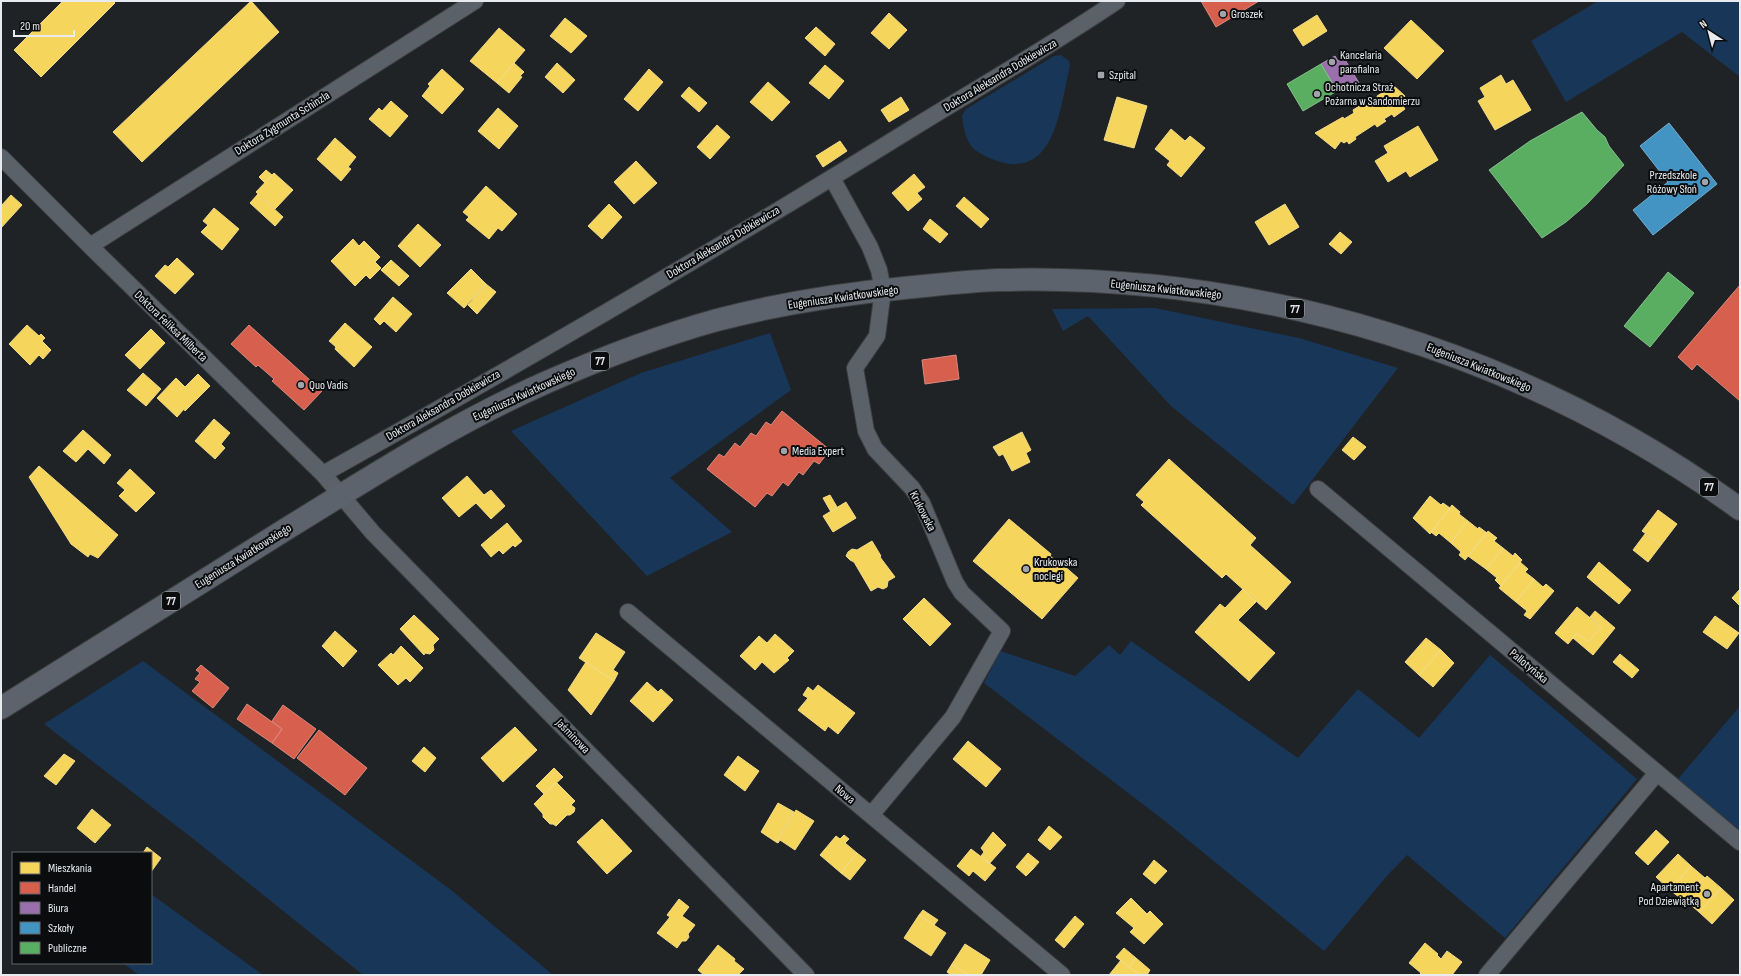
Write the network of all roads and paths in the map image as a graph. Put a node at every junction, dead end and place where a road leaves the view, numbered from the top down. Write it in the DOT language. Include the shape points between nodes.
graph roads {
  1 [pos="475,1"];
  2 [pos="1117,1"];
  3 [pos="1,157"];
  4 [pos="832,178"];
  5 [pos="90,246"];
  6 [pos="883,290"];
  7 [pos="323,474"];
  8 [pos="1318,489"];
  9 [pos="341,495"];
  10 [pos="1740,509"];
  11 [pos="628,612"];
  12 [pos="1,708"];
  13 [pos="1657,773"];
  14 [pos="870,815"];
  15 [pos="1740,842"];
  16 [pos="806,975"];
  17 [pos="1062,975"];
  18 [pos="1487,975"];
  1 -- 5 [label="street, Doktora Zygmunta Schinzla"];
  2 -- 4 [label="street, Doktora Aleksandra Dobkiewicza"];
  3 -- 5 [label="street, Doktora Feliksa Milberta"];
  4 -- 6 [label="street, Krukowska" via="872,251"];
  4 -- 7 [label="street, Doktora Aleksandra Dobkiewicza" via="542,350"];
  5 -- 7 [label="street, Doktora Feliksa Milberta"];
  6 -- 9 [label="main road, Eugeniusza Kwiatkowskiego / 77" via="804,301 741,314 669,335 618,354 483,412 439,435"];
  6 -- 10 [label="main road, Eugeniusza Kwiatkowskiego / 77" via="992,280 1094,282 1217,294 1339,320 1442,351 1563,403 1653,451"];
  6 -- 14 [label="street, Krukowska" via="877,336 855,368 866,431 875,449 912,488 922,503 962,593 1002,632 953,717"];
  7 -- 9 [label="street, Doktora Feliksa Milberta"];
  8 -- 13 [label="street, Pallotyńska"];
  9 -- 12 [label="main road, Eugeniusza Kwiatkowskiego / 77"];
  9 -- 16 [label="street, Jaśminowa" via="373,533"];
  11 -- 14 [label="street, Nowa"];
  13 -- 15 [label="street, Pallotyńska"];
  13 -- 18 [label="street"];
  14 -- 17 [label="street, Nowa"];
}
